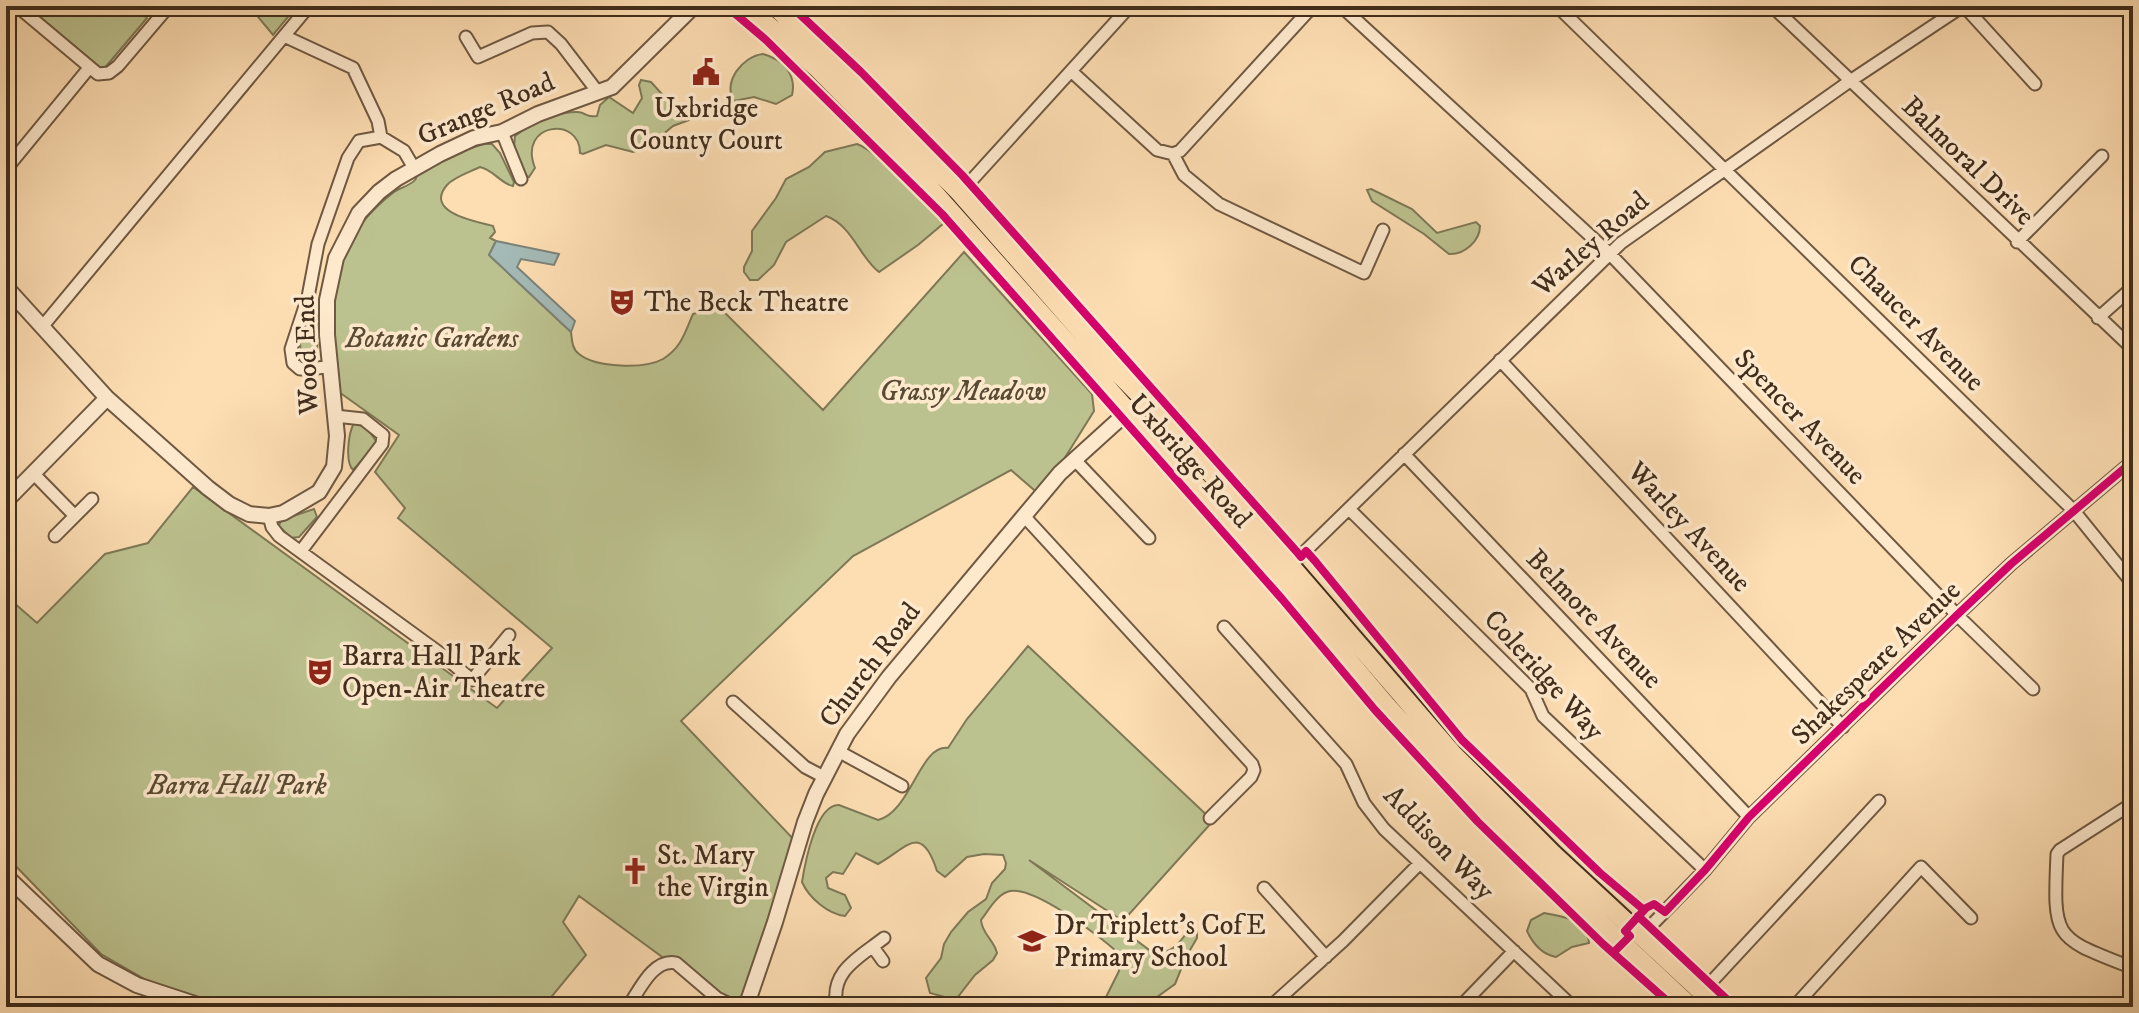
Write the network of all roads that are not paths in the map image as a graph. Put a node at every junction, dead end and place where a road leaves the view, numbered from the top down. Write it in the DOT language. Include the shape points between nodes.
graph roads {
  1 [pos="17,6"];
  2 [pos="169,6"];
  3 [pos="309,6"];
  4 [pos="694,6"];
  5 [pos="746,6"];
  6 [pos="775,6"];
  7 [pos="1130,6"];
  8 [pos="1313,6"];
  9 [pos="1341,6"];
  10 [pos="1557,6"];
  11 [pos="1772,6"];
  12 [pos="1964,6"];
  13 [pos="2127,6"];
  14 [pos="2133,12"];
  15 [pos="284,36"];
  16 [pos="466,37"];
  17 [pos="89,68"];
  18 [pos="1071,71"];
  19 [pos="1850,81"];
  20 [pos="2035,84"];
  21 [pos="597,91"];
  22 [pos="502,132"];
  23 [pos="381,137"];
  24 [pos="1173,154"];
  25 [pos="2102,156"];
  26 [pos="414,168"];
  27 [pos="1726,168"];
  28 [pos="6,173"];
  29 [pos="521,179"];
  30 [pos="953,199"];
  31 [pos="1383,230"];
  32 [pos="2017,242"];
  33 [pos="1609,253"];
  34 [pos="6,287"];
  35 [pos="2133,287"];
  36 [pos="2098,318"];
  37 [pos="42,327"];
  38 [pos="2133,349"];
  39 [pos="1500,360"];
  40 [pos="330,367"];
  41 [pos="1143,397"];
  42 [pos="107,398"];
  43 [pos="1129,411"];
  44 [pos="335,416"];
  45 [pos="1404,454"];
  46 [pos="1074,459"];
  47 [pos="2133,461"];
  48 [pos="33,473"];
  49 [pos="92,499"];
  50 [pos="6,501"];
  51 [pos="1349,509"];
  52 [pos="2074,511"];
  53 [pos="75,516"];
  54 [pos="269,516"];
  55 [pos="1024,516"];
  56 [pos="55,536"];
  57 [pos="1149,538"];
  58 [pos="301,551"];
  59 [pos="1290,566"];
  60 [pos="2133,584"];
  61 [pos="1957,615"];
  62 [pos="1224,627"];
  63 [pos="509,635"];
  64 [pos="2033,689"];
  65 [pos="733,702"];
  66 [pos="1843,727"];
  67 [pos="838,751"];
  68 [pos="824,777"];
  69 [pos="902,786"];
  70 [pos="1487,790"];
  71 [pos="1879,801"];
  72 [pos="2129,805"];
  73 [pos="1486,814"];
  74 [pos="1749,817"];
  75 [pos="1210,818"];
  76 [pos="2133,820"];
  77 [pos="1420,863"];
  78 [pos="1705,870"];
  79 [pos="6,876"];
  80 [pos="1264,888"];
  81 [pos="1971,918"];
  82 [pos="1641,936"];
  83 [pos="884,938"];
  84 [pos="873,947"];
  85 [pos="1514,951"];
  86 [pos="1326,957"];
  87 [pos="883,961"];
  88 [pos="2133,968"];
  89 [pos="1658,976"];
  90 [pos="1691,999"];
  91 [pos="1653,1004"];
  92 [pos="204,1007"];
  93 [pos="628,1007"];
  94 [pos="736,1007"];
  95 [pos="746,1007"];
  96 [pos="837,1007"];
  97 [pos="1270,1007"];
  98 [pos="1460,1007"];
  99 [pos="1573,1007"];
  100 [pos="1718,1007"];
  101 [pos="1794,1007"];
  1 -- 17 [label="street"];
  2 -- 17 [label="street" via="109,73"];
  3 -- 15 [label="street"];
  4 -- 21 [label="street, Grange Road" via="612,87"];
  5 -- 30 [label="main road, Uxbridge Road"];
  6 -- 30 [label="main road, Uxbridge Road"];
  7 -- 18 [label="street"];
  8 -- 24 [label="street"];
  9 -- 33 [label="street, Spencer Avenue"];
  10 -- 27 [label="street, Chaucer Avenue"];
  11 -- 19 [label="street, Balmoral Drive"];
  12 -- 19 [label="street, Warley Road"];
  12 -- 20 [label="street"];
  13 -- 14 [label="street"];
  15 -- 23 [label="street" via="353,68"];
  15 -- 37 [label="street"];
  16 -- 21 [label="street" via="478,57 532,33 548,32"];
  17 -- 28 [label="street"];
  18 -- 24 [label="street" via="1157,150"];
  18 -- 30 [label="street"];
  19 -- 27 [label="street, Warley Road"];
  19 -- 32 [label="street, Balmoral Drive"];
  21 -- 22 [label="street, Grange Road"];
  22 -- 26 [label="street, Grange Road" via="474,138"];
  22 -- 29 [label="street"];
  23 -- 26 [label="street, Grange Road" via="404,151"];
  23 -- 40 [label="street, Grange Road" via="363,139 351,151 318,244 291,349 300,369"];
  24 -- 31 [label="street" via="1184,175 1219,204 1364,273"];
  25 -- 32 [label="street"];
  26 -- 40 [label="street, Wood End" via="379,192 342,242 327,300"];
  27 -- 33 [label="street, Warley Road"];
  27 -- 52 [label="street, Chaucer Avenue"];
  30 -- 41 [label="main road, Uxbridge Road"];
  30 -- 43 [label="main road, Uxbridge Road"];
  32 -- 36 [label="street, Balmoral Drive"];
  33 -- 39 [label="street, Warley Road"];
  33 -- 61 [label="street, Spencer Avenue"];
  34 -- 37 [label="street"];
  35 -- 36 [label="street"];
  36 -- 38 [label="street, Balmoral Drive"];
  37 -- 42 [label="street"];
  39 -- 45 [label="street, Warley Road"];
  39 -- 66 [label="street, Warley Avenue"];
  40 -- 44 [label="street, Wood End"];
  41 -- 43 [label="street, Church Road"];
  41 -- 59 [label="main road, Uxbridge Road"];
  42 -- 48 [label="street"];
  42 -- 54 [label="street, Wood End" via="229,504"];
  43 -- 46 [label="street, Church Road"];
  43 -- 73 [label="main road, Uxbridge Road"];
  44 -- 54 [label="street, Wood End" via="336,456 328,479 302,504"];
  44 -- 58 [label="street" via="363,419 383,435 382,444"];
  45 -- 51 [label="street, Warley Road"];
  45 -- 74 [label="street, Belmore Avenue"];
  46 -- 55 [label="street, Church Road"];
  46 -- 57 [label="street"];
  47 -- 52 [label="street, Shakespeare Avenue"];
  48 -- 50 [label="street"];
  48 -- 53 [label="street"];
  49 -- 53 [label="street"];
  51 -- 59 [label="street, Warley Road"];
  51 -- 78 [label="street, Coleridge Way" via="1531,689 1543,716"];
  52 -- 60 [label="street, Chaucer Avenue"];
  52 -- 61 [label="street, Shakespeare Avenue"];
  53 -- 56 [label="street"];
  54 -- 58 [label="street" via="276,534"];
  55 -- 67 [label="street, Church Road" via="889,677"];
  55 -- 75 [label="street" via="1252,764 1251,777"];
  58 -- 63 [label="street" via="472,680"];
  59 -- 70 [label="main road, Uxbridge Road"];
  61 -- 64 [label="street, Spencer Avenue"];
  61 -- 66 [label="street, Shakespeare Avenue"];
  62 -- 77 [label="street, Addison Way" via="1346,764 1375,819"];
  65 -- 68 [label="street" via="805,767"];
  66 -- 74 [label="street, Shakespeare Avenue"];
  67 -- 68 [label="street, Church Road"];
  67 -- 69 [label="street"];
  68 -- 95 [label="street, Church Road"];
  70 -- 73 [label="main road" via="1479,801"];
  70 -- 82 [label="main road, Uxbridge Road"];
  71 -- 90 [label="street"];
  72 -- 76 [label="street"];
  72 -- 88 [label="street" via="2057,854 2056,908 2057,921 2072,943"];
  73 -- 89 [label="main road, Uxbridge Road"];
  74 -- 78 [label="street, Shakespeare Avenue"];
  77 -- 85 [label="street, Addison Way"];
  77 -- 86 [label="street"];
  78 -- 82 [label="street, Shakespeare Avenue"];
  79 -- 92 [label="street" via="98,964 137,985"];
  80 -- 86 [label="street"];
  81 -- 101 [label="street" via="1921,867"];
  82 -- 90 [label="main road, Uxbridge Road"];
  83 -- 84 [label="street"];
  84 -- 87 [label="street"];
  84 -- 96 [label="street" via="840,975"];
  85 -- 98 [label="street"];
  85 -- 99 [label="street, Addison Way"];
  86 -- 97 [label="street"];
  89 -- 90 [label="main road, Uxbridge Road"];
  89 -- 91 [label="street"];
  90 -- 91 [label="street"];
  90 -- 100 [label="main road, Uxbridge Road"];
  93 -- 94 [label="street" via="648,978 669,962"];
}
